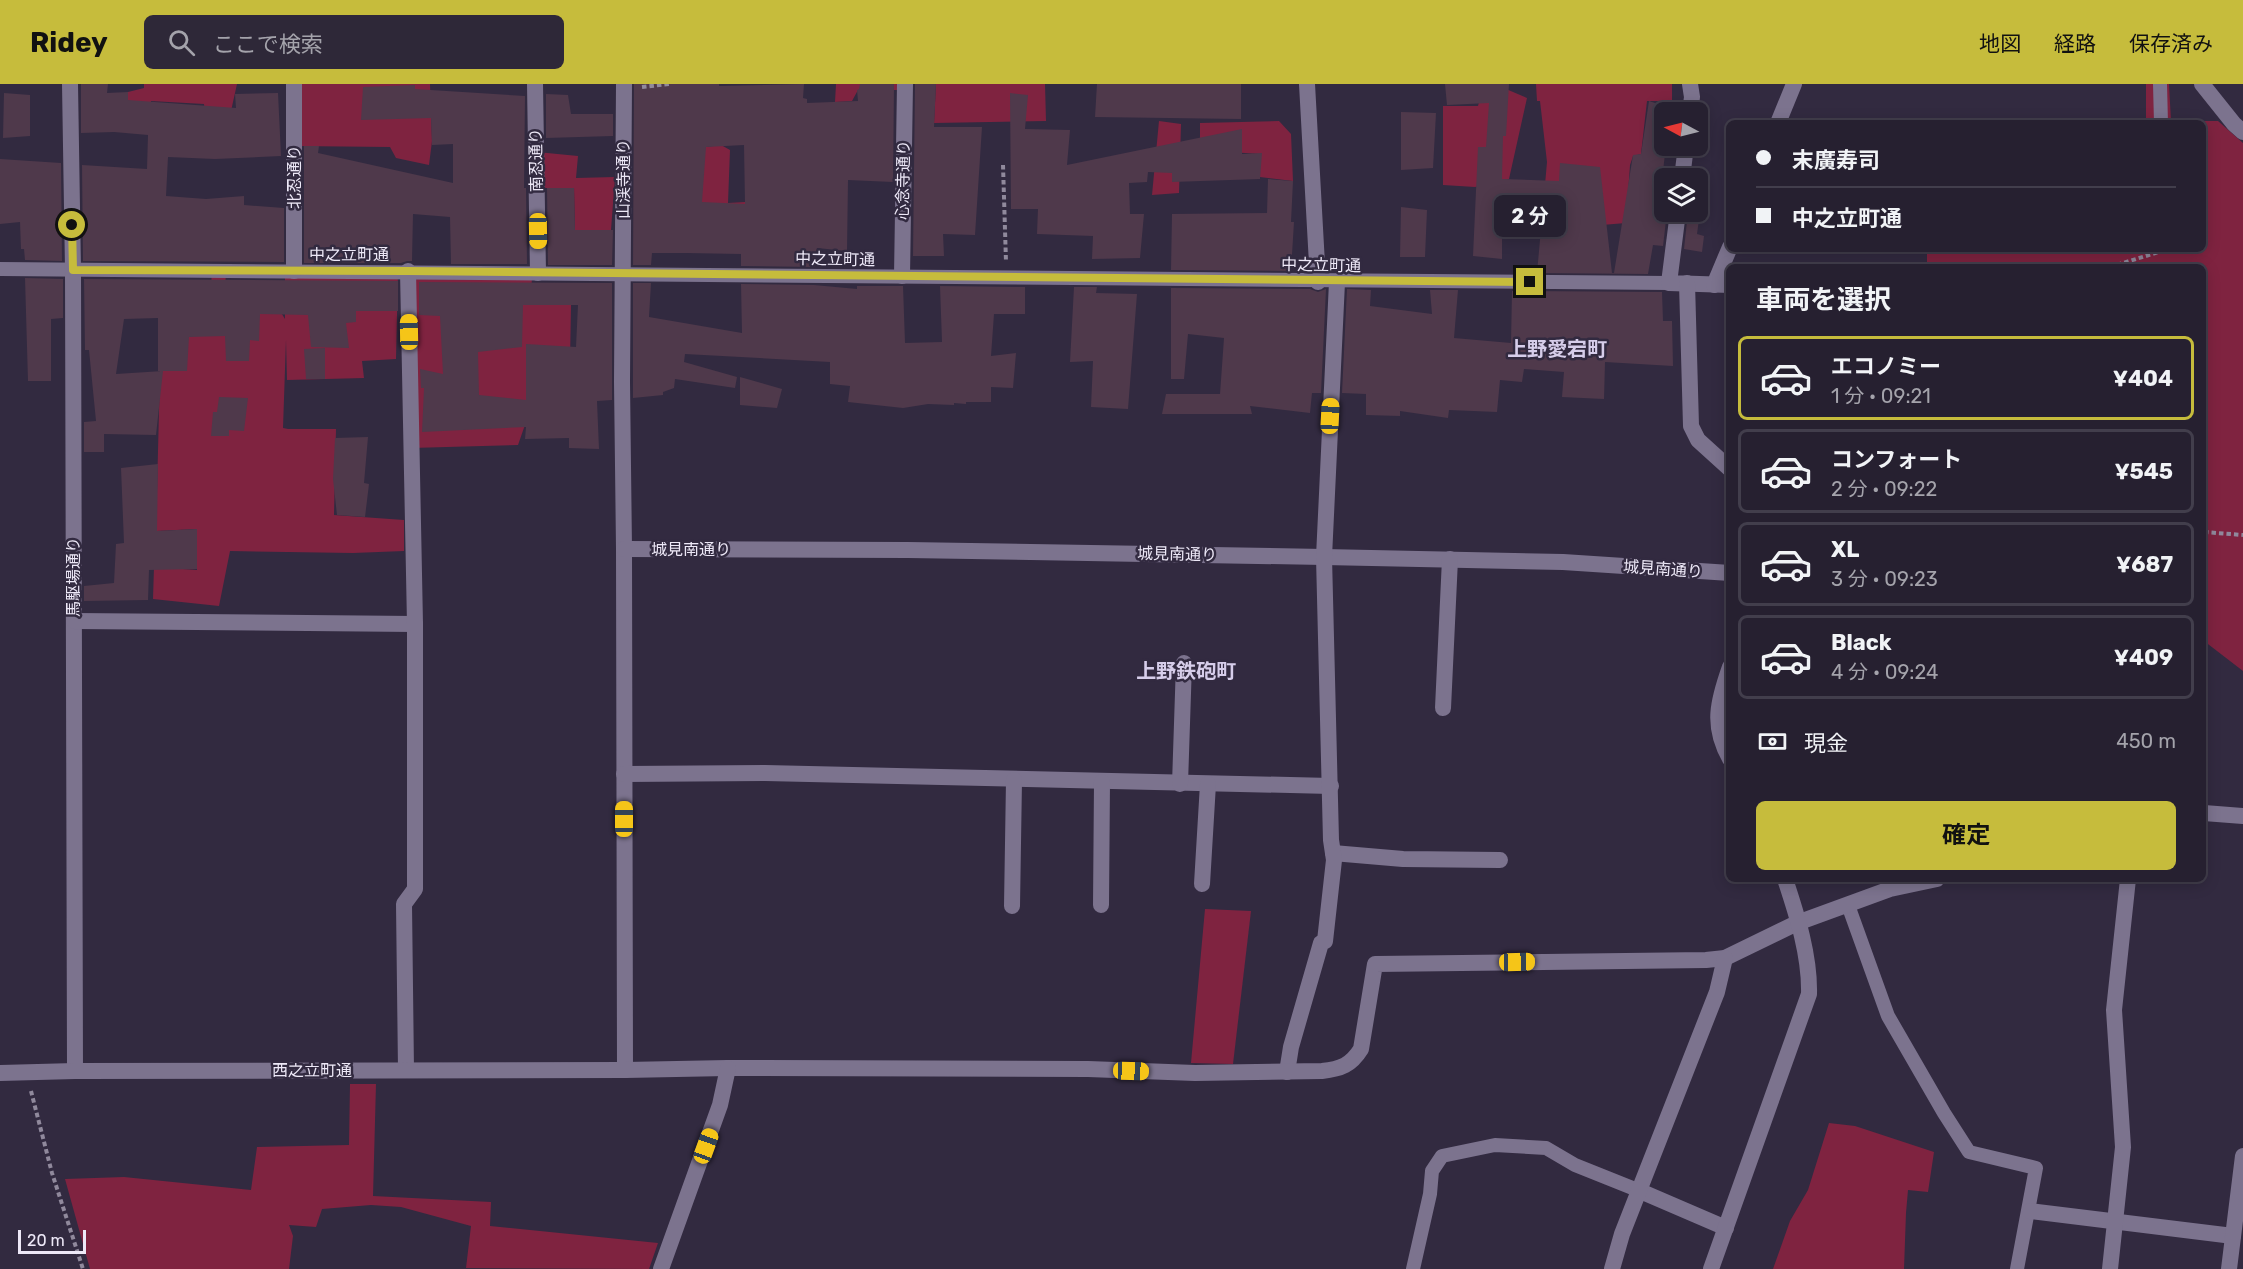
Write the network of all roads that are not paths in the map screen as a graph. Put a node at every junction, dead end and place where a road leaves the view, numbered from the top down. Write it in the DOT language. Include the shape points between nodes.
graph roads {
  1 [pos="70,84"];
  2 [pos="294,84"];
  3 [pos="535,84"];
  4 [pos="905,84"];
  5 [pos="1307,84"];
  6 [pos="1690,84"];
  7 [pos="1794,84"];
  8 [pos="2160,84"];
  9 [pos="2202,84"];
  10 [pos="624,86"];
  11 [pos="1691,102"];
  12 [pos="1779,120"];
  13 [pos="2161,120"];
  14 [pos="2243,132"];
  15 [pos="1677,222"];
  16 [pos="1726,266"];
  17 [pos="0,269"];
  18 [pos="73,270"];
  19 [pos="294,271"];
  20 [pos="408,271"];
  21 [pos="538,273"];
  22 [pos="623,274"];
  23 [pos="902,276"];
  24 [pos="1318,282"];
  25 [pos="1337,282"];
  26 [pos="1669,283"];
  27 [pos="1687,283"];
  28 [pos="1722,285"];
  29 [pos="1726,465"];
  30 [pos="624,549"];
  31 [pos="1324,557"];
  32 [pos="1450,560"];
  33 [pos="1726,573"];
  34 [pos="74,621"];
  35 [pos="415,624"];
  36 [pos="1184,663"];
  37 [pos="1726,681"];
  38 [pos="1443,708"];
  39 [pos="1726,751"];
  40 [pos="624,774"];
  41 [pos="1014,780"];
  42 [pos="1102,782"];
  43 [pos="1180,784"];
  44 [pos="1208,784"];
  45 [pos="1331,786"];
  46 [pos="2206,813"];
  47 [pos="2243,816"];
  48 [pos="1333,853"];
  49 [pos="1500,860"];
  50 [pos="1786,882"];
  51 [pos="1923,882"];
  52 [pos="2128,882"];
  53 [pos="1202,884"];
  54 [pos="1101,904"];
  55 [pos="1848,905"];
  56 [pos="1012,906"];
  57 [pos="1797,923"];
  58 [pos="1725,958"];
  59 [pos="728,1068"];
  60 [pos="406,1070"];
  61 [pos="625,1070"];
  62 [pos="75,1071"];
  63 [pos="1287,1072"];
  64 [pos="0,1073"];
  65 [pos="2243,1156"];
  66 [pos="1640,1191"];
  67 [pos="2030,1211"];
  68 [pos="2115,1221"];
  69 [pos="1726,1228"];
  70 [pos="2233,1236"];
  71 [pos="661,1269"];
  72 [pos="1413,1269"];
  73 [pos="1612,1269"];
  74 [pos="1712,1269"];
  75 [pos="2017,1269"];
  76 [pos="2110,1269"];
  77 [pos="2229,1269"];
  1 -- 18 [label="street, 馬駆場通り"];
  2 -- 19 [label="street, 北忍通り"];
  3 -- 21 [label="street, 南忍通り"];
  4 -- 23 [label="street, 心念寺通り"];
  5 -- 24 [label="street"];
  6 -- 11 [label="street"];
  7 -- 12 [label="street"];
  8 -- 13 [label="lane"];
  9 -- 14 [label="street"];
  10 -- 22 [label="street, 山渓寺通り"];
  15 -- 26 [label="street"];
  16 -- 28 [label="street"];
  17 -- 18 [label="lane, 中之立町通"];
  18 -- 19 [label="lane, 中之立町通"];
  18 -- 34 [label="street, 馬駆場通り"];
  19 -- 20 [label="lane, 中之立町通"];
  20 -- 21 [label="lane, 中之立町通"];
  20 -- 35 [label="street"];
  21 -- 22 [label="lane, 中之立町通"];
  22 -- 23 [label="lane, 中之立町通"];
  22 -- 30 [label="street, 山渓寺通り"];
  23 -- 24 [label="lane, 中之立町通"];
  24 -- 25 [label="lane, 中之立町通"];
  25 -- 26 [label="lane, 中之立町通"];
  25 -- 31 [label="street"];
  26 -- 27 [label="street"];
  27 -- 28 [label="street"];
  27 -- 29 [label="street" via="1691,426 1698,440"];
  30 -- 31 [label="street, 城見南通り"];
  30 -- 40 [label="street, 山渓寺通り"];
  31 -- 32 [label="street, 城見南通り"];
  31 -- 45 [label="street"];
  32 -- 33 [label="street, 城見南通り" via="1563,562"];
  32 -- 38 [label="street"];
  34 -- 35 [label="street"];
  34 -- 62 [label="street, 馬駆場通り"];
  35 -- 60 [label="street" via="415,889 404,904"];
  36 -- 43 [label="street"];
  37 -- 39 [label="street" via="1717,713 1719,737"];
  40 -- 41 [label="street" via="765,773"];
  40 -- 61 [label="street, 山渓寺通り"];
  41 -- 42 [label="street"];
  41 -- 56 [label="street"];
  42 -- 43 [label="street"];
  42 -- 54 [label="street"];
  43 -- 44 [label="street"];
  44 -- 45 [label="street"];
  44 -- 53 [label="street"];
  45 -- 48 [label="street"];
  46 -- 47 [label="street"];
  48 -- 49 [label="street" via="1403,859"];
  48 -- 63 [label="street" via="1325,941 1318,953"];
  50 -- 57 [label="street"];
  51 -- 55 [label="street"];
  52 -- 68 [label="street" via="2114,1010 2123,1147"];
  55 -- 57 [label="street"];
  55 -- 67 [label="lane" via="1888,1016 1969,1152 2036,1168"];
  57 -- 58 [label="street"];
  57 -- 69 [label="street" via="1808,965 1809,994"];
  58 -- 63 [label="street, 西之立町通" via="1375,964 1361,1049 1355,1058 1341,1069"];
  58 -- 66 [label="street" via="1717,992"];
  59 -- 61 [label="street, 西之立町通"];
  59 -- 63 [label="street, 西之立町通"];
  59 -- 71 [label="street" via="720,1105"];
  60 -- 61 [label="street, 西之立町通"];
  60 -- 62 [label="street, 西之立町通"];
  62 -- 64 [label="street, 西之立町通"];
  65 -- 70 [label="street"];
  66 -- 69 [label="street"];
  66 -- 72 [label="lane" via="1575,1165 1546,1148 1495,1145 1442,1156 1432,1171"];
  66 -- 73 [label="street"];
  67 -- 68 [label="street"];
  67 -- 75 [label="lane"];
  68 -- 70 [label="street"];
  68 -- 76 [label="street"];
  69 -- 74 [label="street"];
  70 -- 77 [label="street"];
}
